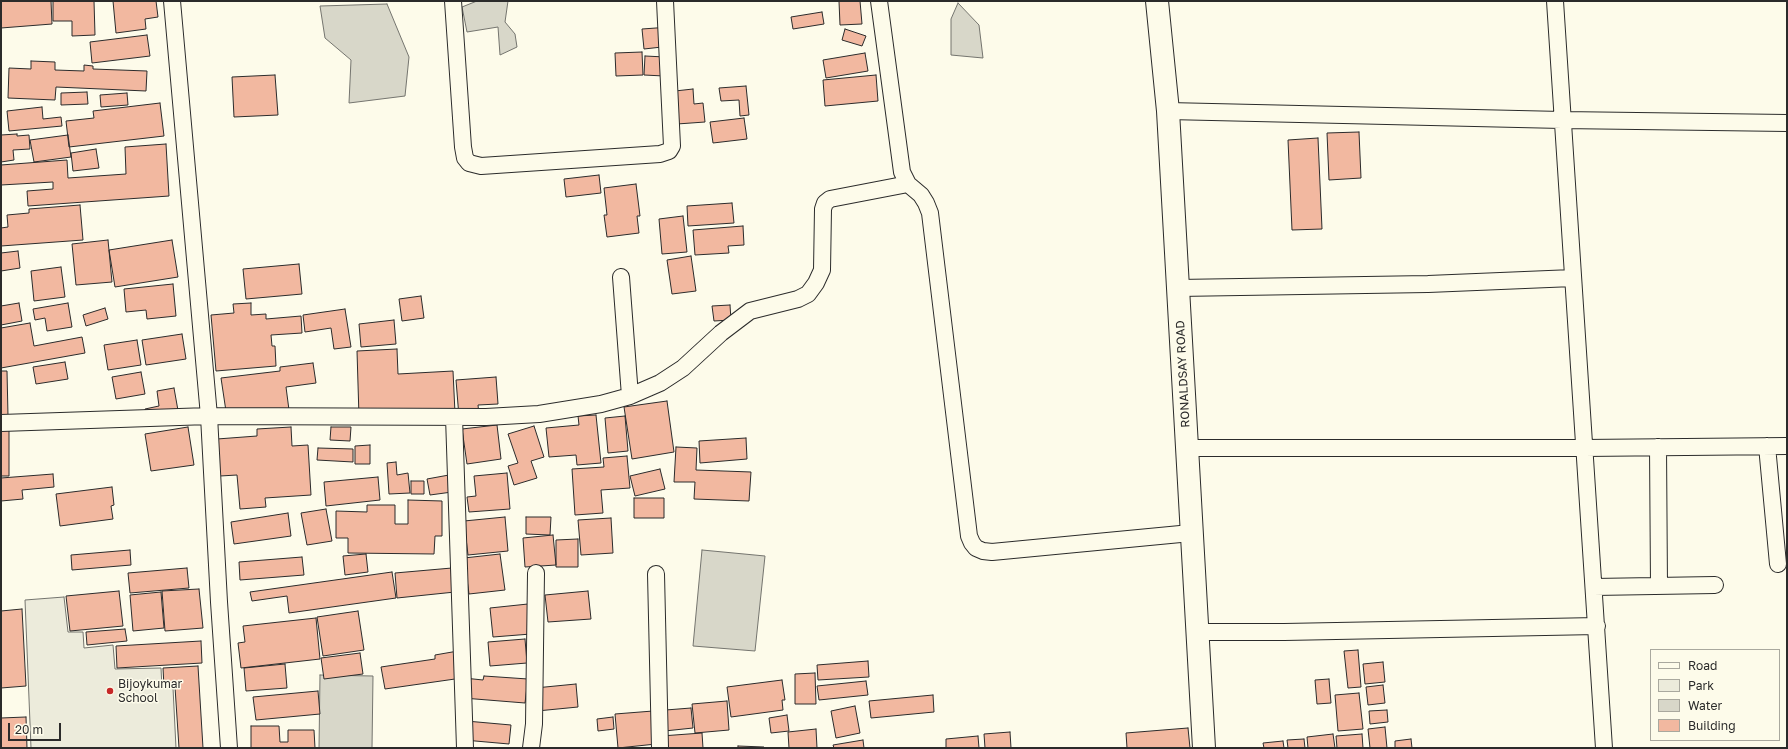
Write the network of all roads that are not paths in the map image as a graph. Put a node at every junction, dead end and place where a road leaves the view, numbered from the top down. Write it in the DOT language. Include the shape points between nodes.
graph roads {
  1 [pos="172,1"];
  2 [pos="453,1"];
  3 [pos="665,1"];
  4 [pos="879,1"];
  5 [pos="1157,1"];
  6 [pos="1555,1"];
  7 [pos="1168,111"];
  8 [pos="1562,120"];
  9 [pos="1787,123"];
  10 [pos="908,184"];
  11 [pos="621,277"];
  12 [pos="1573,278"];
  13 [pos="1178,288"];
  14 [pos="630,396"];
  15 [pos="210,416"];
  16 [pos="454,417"];
  17 [pos="1,423"];
  18 [pos="1767,446"];
  19 [pos="1787,446"];
  20 [pos="1658,447"];
  21 [pos="1187,448"];
  22 [pos="1584,448"];
  23 [pos="1191,533"];
  24 [pos="1778,564"];
  25 [pos="536,573"];
  26 [pos="656,574"];
  27 [pos="1659,586"];
  28 [pos="1715,586"];
  29 [pos="1594,587"];
  30 [pos="1597,626"];
  31 [pos="1197,632"];
  32 [pos="229,748"];
  33 [pos="465,748"];
  34 [pos="531,748"];
  35 [pos="660,748"];
  36 [pos="1204,748"];
  37 [pos="1604,748"];
  1 -- 15 [label="street"];
  2 -- 3 [label="street" via="463,147 469,163 481,166 660,154 669,151 672,140"];
  4 -- 10 [label="street" via="902,172"];
  5 -- 7 [label="main road, RONALDSAY ROAD"];
  6 -- 8 [label="street"];
  7 -- 8 [label="street"];
  7 -- 13 [label="main road, RONALDSAY ROAD"];
  8 -- 9 [label="street"];
  8 -- 12 [label="street"];
  10 -- 14 [label="street" via="830,199 823,209 822,270 808,294 750,311 721,333 683,368 660,383"];
  10 -- 23 [label="street" via="920,195 930,213 969,536 976,548 992,552"];
  11 -- 14 [label="street"];
  12 -- 13 [label="street" via="1428,284"];
  12 -- 22 [label="street"];
  13 -- 21 [label="main road, RONALDSAY ROAD"];
  14 -- 16 [label="street" via="601,404 539,414"];
  15 -- 16 [label="street"];
  15 -- 17 [label="street"];
  15 -- 32 [label="street"];
  16 -- 33 [label="street"];
  18 -- 19 [label="street"];
  18 -- 20 [label="street"];
  18 -- 24 [label="street"];
  20 -- 22 [label="street"];
  20 -- 27 [label="street"];
  21 -- 22 [label="street"];
  21 -- 23 [label="main road, RONALDSAY ROAD"];
  22 -- 29 [label="street"];
  23 -- 31 [label="main road, RONALDSAY ROAD"];
  25 -- 34 [label="street" via="534,717"];
  26 -- 35 [label="street"];
  27 -- 28 [label="street"];
  27 -- 29 [label="street"];
  29 -- 30 [label="street"];
  30 -- 31 [label="street"];
  30 -- 37 [label="street"];
  31 -- 36 [label="main road, RONALDSAY ROAD"];
}
